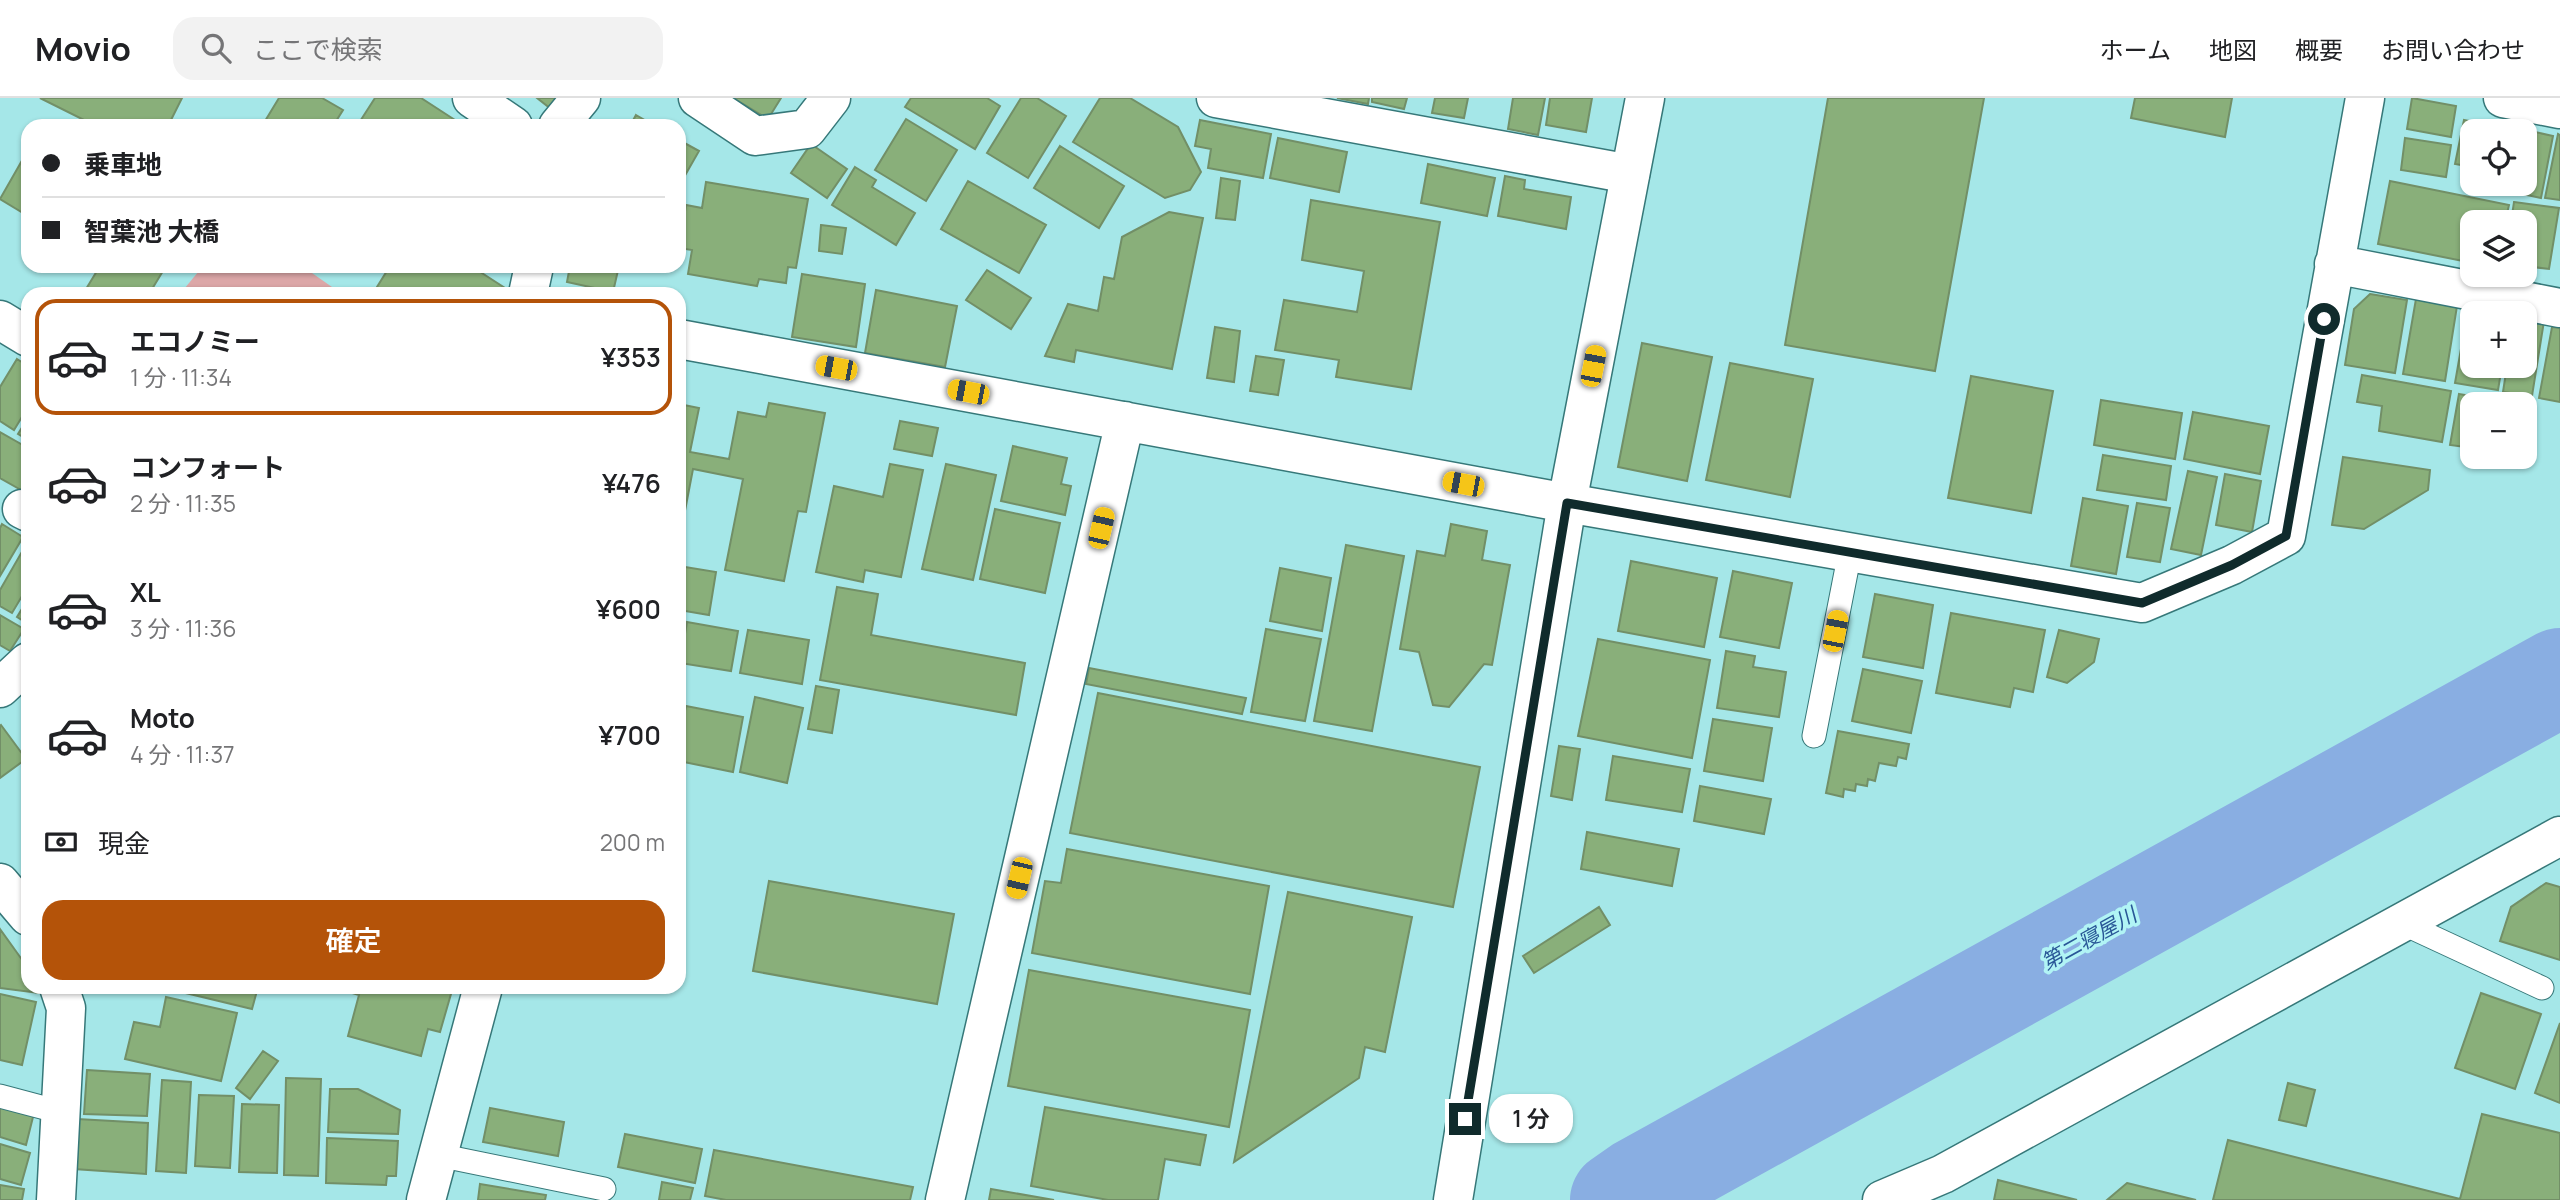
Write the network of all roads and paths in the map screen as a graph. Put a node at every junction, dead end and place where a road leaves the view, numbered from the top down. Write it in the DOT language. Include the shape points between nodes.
graph roads {
  1 [pos="472,98"];
  2 [pos="581,98"];
  3 [pos="698,98"];
  4 [pos="831,98"];
  5 [pos="1216,98"];
  6 [pos="1645,98"];
  7 [pos="2365,98"];
  8 [pos="2503,98"];
  9 [pos="2560,109"];
  10 [pos="503,119"];
  11 [pos="564,119"];
  12 [pos="1630,174"];
  13 [pos="2334,264"];
  14 [pos="2560,308"];
  15 [pos="0,320"];
  16 [pos="21,333"];
  17 [pos="686,340"];
  18 [pos="1125,421"];
  19 [pos="1567,503"];
  20 [pos="1850,552"];
  21 [pos="21,668"];
  22 [pos="0,688"];
  23 [pos="1814,736"];
  24 [pos="2560,836"];
  25 [pos="0,883"];
  26 [pos="21,908"];
  27 [pos="2402,923"];
  28 [pos="2542,988"];
  29 [pos="61,994"];
  30 [pos="481,994"];
  31 [pos="0,1096"];
  32 [pos="60,1112"];
  33 [pos="438,1155"];
  34 [pos="604,1189"];
  35 [pos="56,1200"];
  36 [pos="426,1200"];
  37 [pos="945,1200"];
  38 [pos="1453,1200"];
  39 [pos="1882,1200"];
  1 -- 10 [label="street"];
  2 -- 11 [label="street"];
  3 -- 4 [label="street" via="755,136 807,129"];
  5 -- 12 [label="street"];
  6 -- 12 [label="street"];
  7 -- 13 [label="street"];
  8 -- 9 [label="street"];
  12 -- 19 [label="street"];
  13 -- 14 [label="street"];
  13 -- 20 [label="street" via="2286,536 2232,565 2142,603"];
  15 -- 16 [label="street"];
  17 -- 18 [label="street"];
  18 -- 19 [label="street"];
  18 -- 37 [label="street"];
  19 -- 20 [label="street"];
  19 -- 38 [label="street"];
  20 -- 23 [label="lane"];
  21 -- 22 [label="street"];
  24 -- 27 [label="street"];
  25 -- 26 [label="street"];
  27 -- 28 [label="lane"];
  27 -- 39 [label="street" via="1943,1174"];
  29 -- 32 [label="street" via="65,1008"];
  30 -- 33 [label="street"];
  31 -- 32 [label="lane"];
  32 -- 35 [label="street"];
  33 -- 34 [label="lane"];
  33 -- 36 [label="street"];
}
